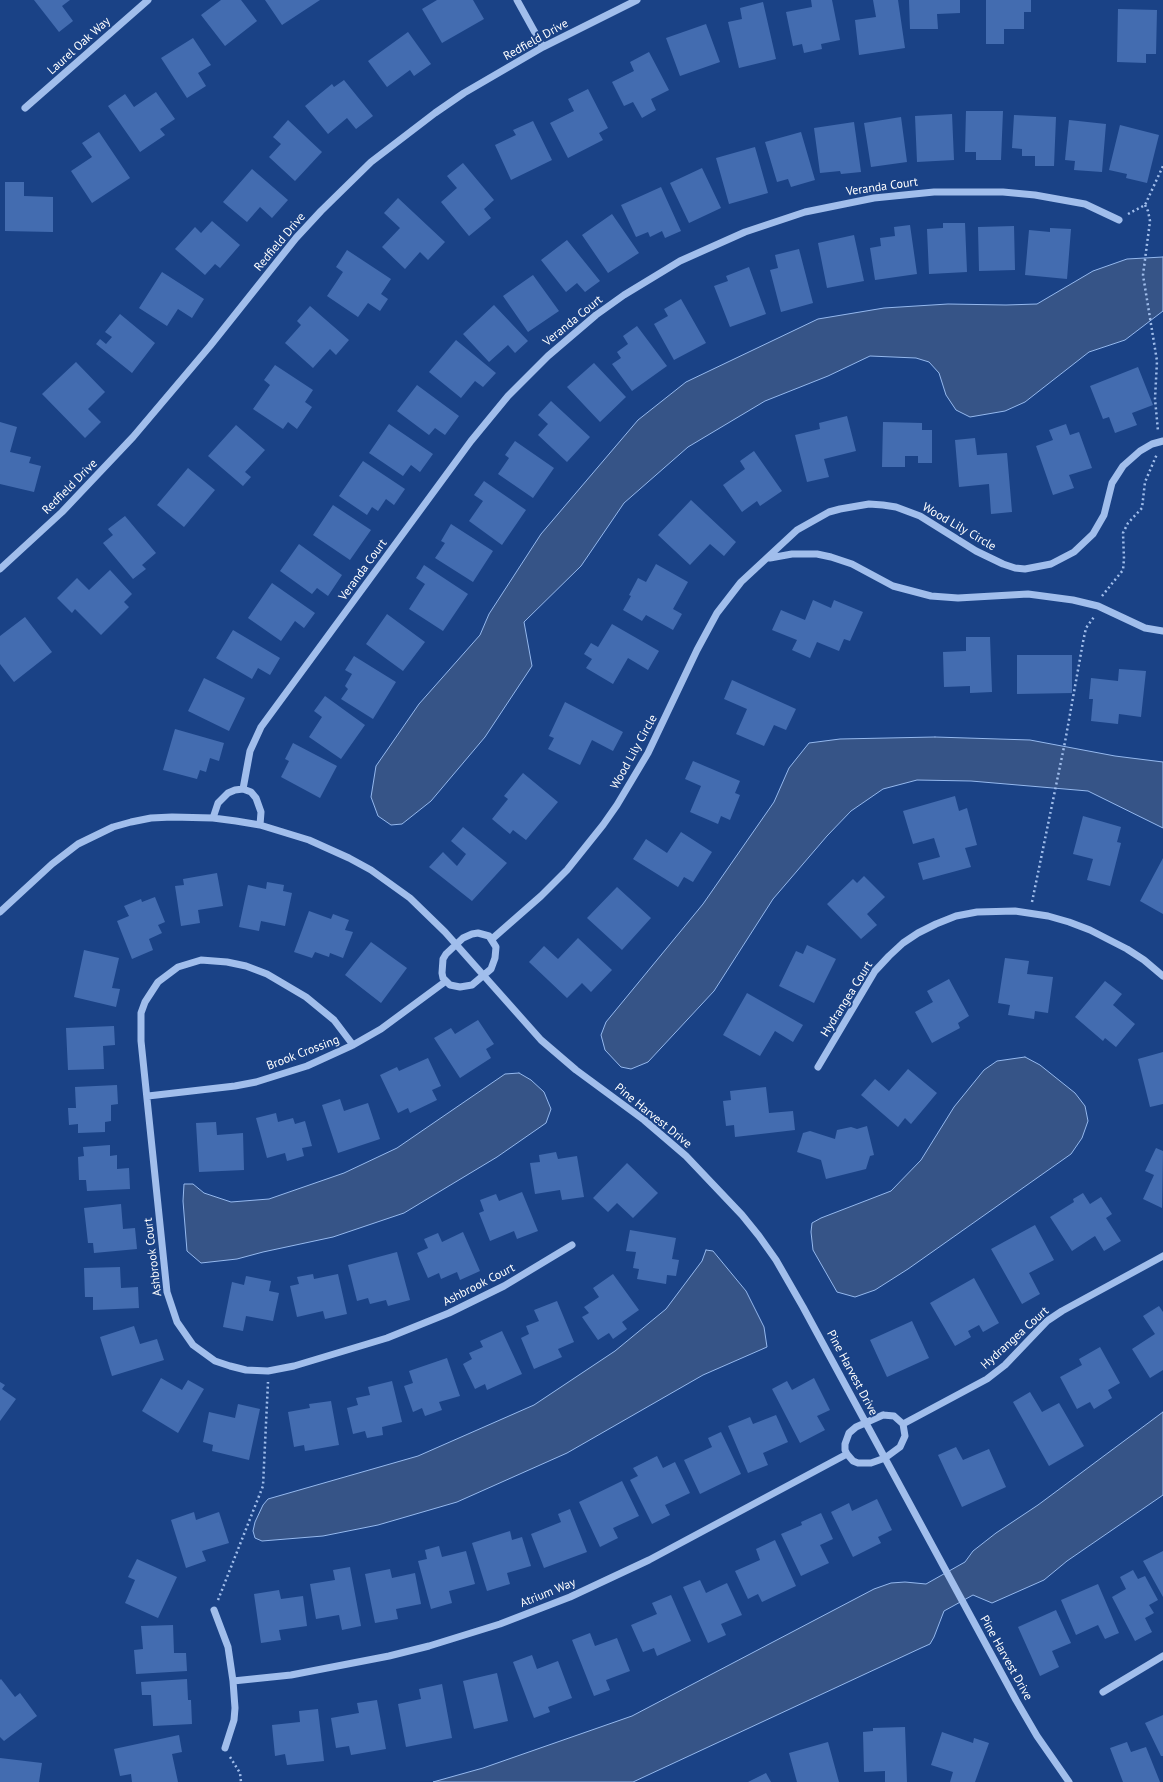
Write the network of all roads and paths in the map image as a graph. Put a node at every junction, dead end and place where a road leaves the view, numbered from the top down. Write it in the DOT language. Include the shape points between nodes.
graph roads {
  1 [pos="148,0"];
  2 [pos="517,0"];
  3 [pos="637,0"];
  4 [pos="543,48"];
  5 [pos="25,108"];
  6 [pos="1163,166"];
  7 [pos="1144,205"];
  8 [pos="1119,220"];
  9 [pos="1161,441"];
  10 [pos="769,558"];
  11 [pos="0,569"];
  12 [pos="1098,606"];
  13 [pos="1163,631"];
  14 [pos="243,789"];
  15 [pos="213,818"];
  16 [pos="260,825"];
  17 [pos="0,912"];
  18 [pos="1030,913"];
  19 [pos="492,939"];
  20 [pos="456,944"];
  21 [pos="1163,976"];
  22 [pos="484,977"];
  23 [pos="446,981"];
  24 [pos="353,1045"];
  25 [pos="818,1067"];
  26 [pos="148,1096"];
  27 [pos="572,1245"];
  28 [pos="1163,1256"];
  29 [pos="268,1371"];
  30 [pos="866,1422"];
  31 [pos="903,1424"];
  32 [pos="847,1454"];
  33 [pos="885,1458"];
  34 [pos="214,1610"];
  35 [pos="1163,1656"];
  36 [pos="233,1681"];
  37 [pos="1103,1692"];
  38 [pos="225,1748"];
  39 [pos="241,1782"];
  40 [pos="1069,1782"];
  1 -- 5 [label="street, Laurel Oak Way"];
  2 -- 4 [label="street"];
  3 -- 4 [label="street, Redfield Drive"];
  4 -- 11 [label="street, Redfield Drive" via="435,112 376,158 346,186 282,254 210,346 133,437 62,512"];
  6 -- 7 [label="path"];
  7 -- 8 [label="path"];
  7 -- 9 [label="path" via="1149,216 1143,275 1157,360 1155,399"];
  8 -- 14 [label="street, Veranda Court" via="1085,204 1003,192 934,192 874,198 805,212 745,232 680,261 629,291 548,356 508,396 471,441 261,727 250,752"];
  9 -- 10 [label="street, Wood Lily Circle" via="1135,455 1116,474 1104,515 1093,534 1074,552 1051,564 1015,568 976,551 920,516 896,507 869,504 840,509 816,520 788,538"];
  9 -- 12 [label="path" via="1145,482 1142,508 1128,523 1123,533 1123,570 1100,597"];
  10 -- 12 [label="street" via="792,554 831,557 852,564 893,586 931,596 958,598 1028,594 1060,597"];
  10 -- 19 [label="street, Wood Lily Circle" via="741,582 717,613 648,753 603,825 567,870"];
  12 -- 13 [label="street" via="1144,628"];
  12 -- 18 [label="path" via="1086,628"];
  14 -- 15 [label="street" via="228,793 218,804"];
  14 -- 16 [label="street" via="251,792 256,798 261,812"];
  15 -- 16 [label="street, Pine Harvest Drive"];
  15 -- 17 [label="street, Pine Harvest Drive" via="151,818 95,835 66,852"];
  16 -- 20 [label="street, Pine Harvest Drive" via="309,840 371,870 415,903"];
  18 -- 21 [label="street, Hydrangea Court" via="1048,916 1090,930 1144,960"];
  18 -- 25 [label="street, Hydrangea Court" via="999,911 956,916 903,943 876,971"];
  19 -- 20 [label="street" via="483,934 472,934"];
  19 -- 22 [label="street" via="496,947 495,958 491,969"];
  20 -- 22 [label="street, Pine Harvest Drive"];
  20 -- 23 [label="street" via="443,960 442,973"];
  22 -- 23 [label="street" via="466,987 455,986"];
  22 -- 30 [label="street, Pine Harvest Drive" via="541,1040 576,1070 664,1136 704,1173 742,1215 776,1260"];
  23 -- 24 [label="street, Brook Crossing" via="381,1029"];
  24 -- 26 [label="street, Brook Crossing" via="306,1066 256,1082 211,1090"];
  24 -- 26 [label="street, Ashbrook Court" via="323,1010 284,983 246,966 207,960 189,962 158,982 145,1002 141,1041"];
  26 -- 29 [label="street, Ashbrook Court" via="167,1292 177,1322 194,1345 215,1360 246,1370"];
  27 -- 29 [label="street, Ashbrook Court" via="504,1286 420,1326 350,1350"];
  28 -- 31 [label="street, Hydrangea Court" via="1062,1311 1047,1321 1005,1365 987,1379"];
  29 -- 34 [label="path" via="263,1486"];
  30 -- 31 [label="street" via="888,1415 894,1416"];
  30 -- 32 [label="street" via="848,1434 845,1444"];
  30 -- 33 [label="street, Pine Harvest Drive"];
  31 -- 33 [label="street" via="904,1441 896,1451"];
  32 -- 33 [label="street" via="853,1461 864,1464"];
  32 -- 36 [label="street, Atrium Way" via="649,1560 570,1597 508,1621 429,1646 361,1662 291,1675"];
  33 -- 40 [label="street, Pine Harvest Drive" via="1037,1736"];
  34 -- 36 [label="street" via="228,1648"];
  35 -- 37 [label="street"];
  36 -- 38 [label="street" via="234,1720"];
  38 -- 39 [label="path" via="240,1773"];
}
